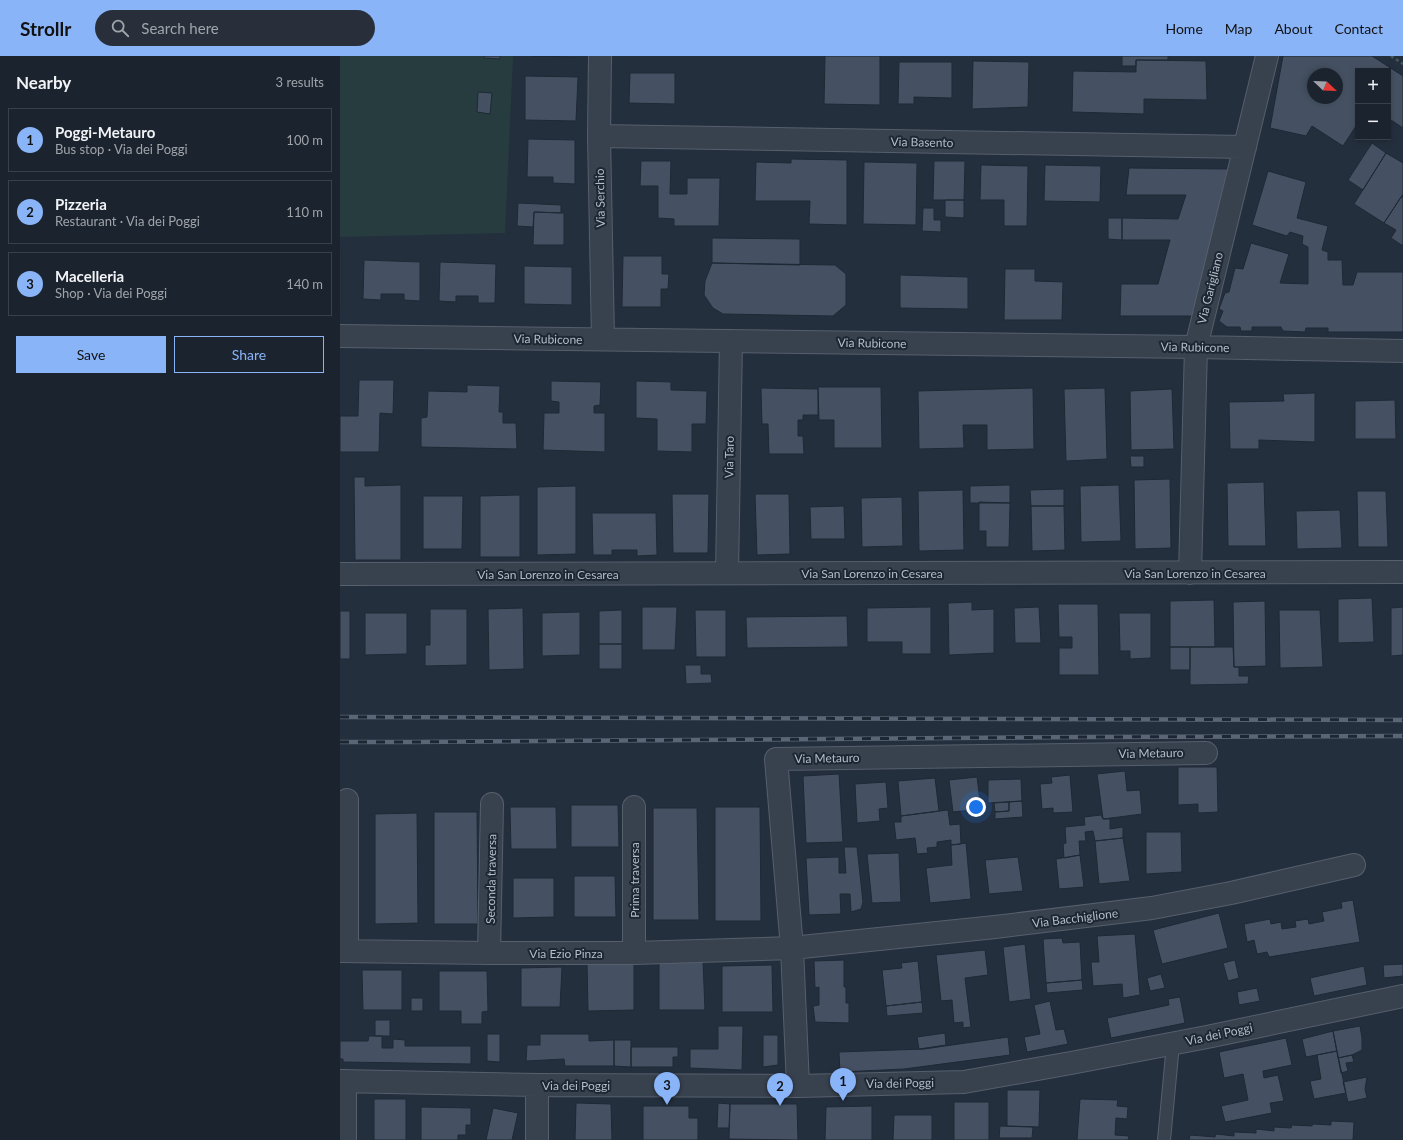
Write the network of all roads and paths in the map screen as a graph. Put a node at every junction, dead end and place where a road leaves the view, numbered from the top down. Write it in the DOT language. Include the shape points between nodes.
graph roads {
  1 [pos="600,56"];
  2 [pos="1267,56"];
  3 [pos="1390,56"];
  4 [pos="1403,64"];
  5 [pos="599,136"];
  6 [pos="1245,147"];
  7 [pos="340,336"];
  8 [pos="603,339"];
  9 [pos="731,341"];
  10 [pos="1196,347"];
  11 [pos="1403,351"];
  12 [pos="1403,572"];
  13 [pos="727,573"];
  14 [pos="1190,573"];
  15 [pos="340,574"];
  16 [pos="1206,753"];
  17 [pos="347,800"];
  18 [pos="492,804"];
  19 [pos="634,807"];
  20 [pos="1354,865"];
  21 [pos="792,948"];
  22 [pos="344,951"];
  23 [pos="634,952"];
  24 [pos="489,953"];
  25 [pos="1403,996"];
  26 [pos="1173,1044"];
  27 [pos="342,1081"];
  28 [pos="537,1085"];
  29 [pos="798,1086"];
  30 [pos="345,1140"];
  31 [pos="537,1140"];
  32 [pos="1164,1140"];
  1 -- 5 [label="street, Via Serchio"];
  2 -- 6 [label="street, Via Garigliano"];
  3 -- 4 [label="path"];
  5 -- 6 [label="street, Via Basento"];
  5 -- 8 [label="street, Via Serchio"];
  6 -- 10 [label="street, Via Garigliano"];
  7 -- 8 [label="street, Via Rubicone"];
  8 -- 9 [label="street, Via Rubicone"];
  9 -- 10 [label="street, Via Rubicone"];
  9 -- 13 [label="street, Via Taro"];
  10 -- 11 [label="street, Via Rubicone"];
  10 -- 14 [label="street, Via Garigliano"];
  12 -- 14 [label="street, Via San Lorenzo in Cesarea"];
  13 -- 14 [label="street, Via San Lorenzo in Cesarea"];
  13 -- 15 [label="street, Via San Lorenzo in Cesarea"];
  16 -- 21 [label="street, Via Metauro" via="776,759"];
  17 -- 22 [label="street"];
  18 -- 24 [label="street, Seconda traversa"];
  19 -- 23 [label="street, Prima traversa"];
  20 -- 21 [label="street, Via Bacchiglione" via="1152,908"];
  21 -- 23 [label="street, Via Ezio Pinza"];
  21 -- 29 [label="street, Via Metauro"];
  22 -- 24 [label="street, Via Ezio Pinza"];
  23 -- 24 [label="street, Via Ezio Pinza"];
  25 -- 26 [label="street, Via dei Poggi"];
  26 -- 29 [label="street, Via dei Poggi" via="964,1082"];
  26 -- 32 [label="lane"];
  27 -- 28 [label="street, Via dei Poggi"];
  27 -- 30 [label="street"];
  28 -- 29 [label="street, Via dei Poggi"];
  28 -- 31 [label="street"];
}
